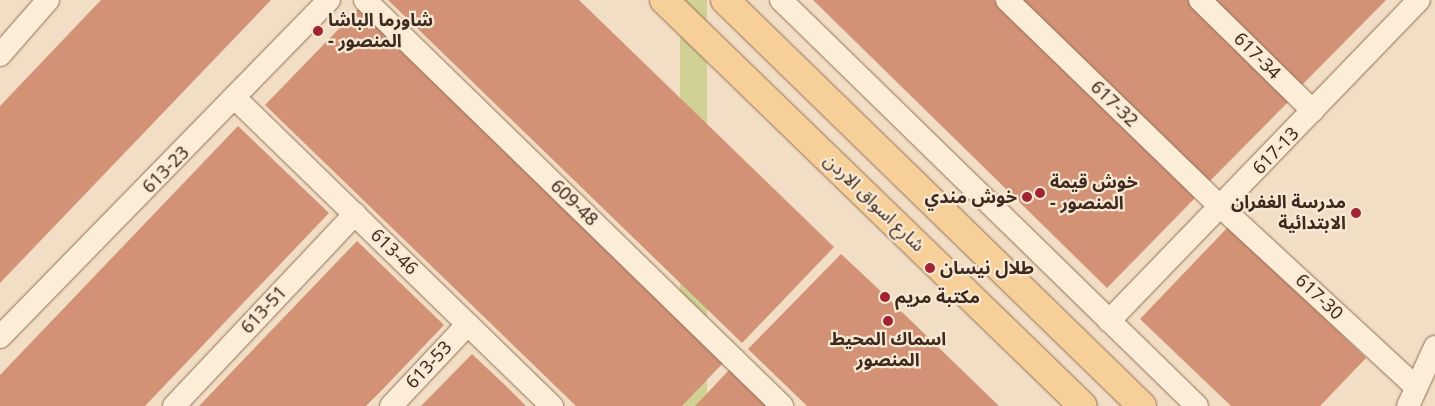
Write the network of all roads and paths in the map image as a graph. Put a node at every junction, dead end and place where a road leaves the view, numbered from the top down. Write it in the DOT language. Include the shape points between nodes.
graph roads {
  1 [pos="48,0"];
  2 [pos="329,0"];
  3 [pos="365,0"];
  4 [pos="664,0"];
  5 [pos="725,0"];
  6 [pos="781,0"];
  7 [pos="1007,0"];
  8 [pos="1200,0"];
  9 [pos="1410,3"];
  10 [pos="0,56"];
  11 [pos="236,99"];
  12 [pos="1313,111"];
  13 [pos="1222,208"];
  14 [pos="355,214"];
  15 [pos="1109,321"];
  16 [pos="468,324"];
  17 [pos="0,337"];
  18 [pos="1435,347"];
  19 [pos="1412,397"];
  20 [pos="174,406"];
  21 [pos="391,406"];
  22 [pos="552,406"];
  23 [pos="782,406"];
  24 [pos="1083,406"];
  25 [pos="1142,406"];
  26 [pos="1197,406"];
  1 -- 10 [label="street"];
  2 -- 11 [label="street, 613-23"];
  3 -- 23 [label="street, 609-48"];
  4 -- 24 [label="main road, شارع اسواق الاردن"];
  5 -- 25 [label="main road"];
  6 -- 15 [label="street"];
  7 -- 13 [label="street, 617-32"];
  8 -- 12 [label="street, 617-34"];
  9 -- 12 [label="street, 617-13"];
  11 -- 14 [label="street, 613-46"];
  11 -- 17 [label="street, 613-23"];
  12 -- 13 [label="street, 617-13"];
  13 -- 15 [label="street, 617-13"];
  13 -- 19 [label="street, 617-30"];
  14 -- 16 [label="street, 613-46"];
  14 -- 20 [label="street, 613-51"];
  15 -- 26 [label="street"];
  16 -- 21 [label="street, 613-53"];
  16 -- 22 [label="street, 613-46"];
  18 -- 19 [label="street"];
}
